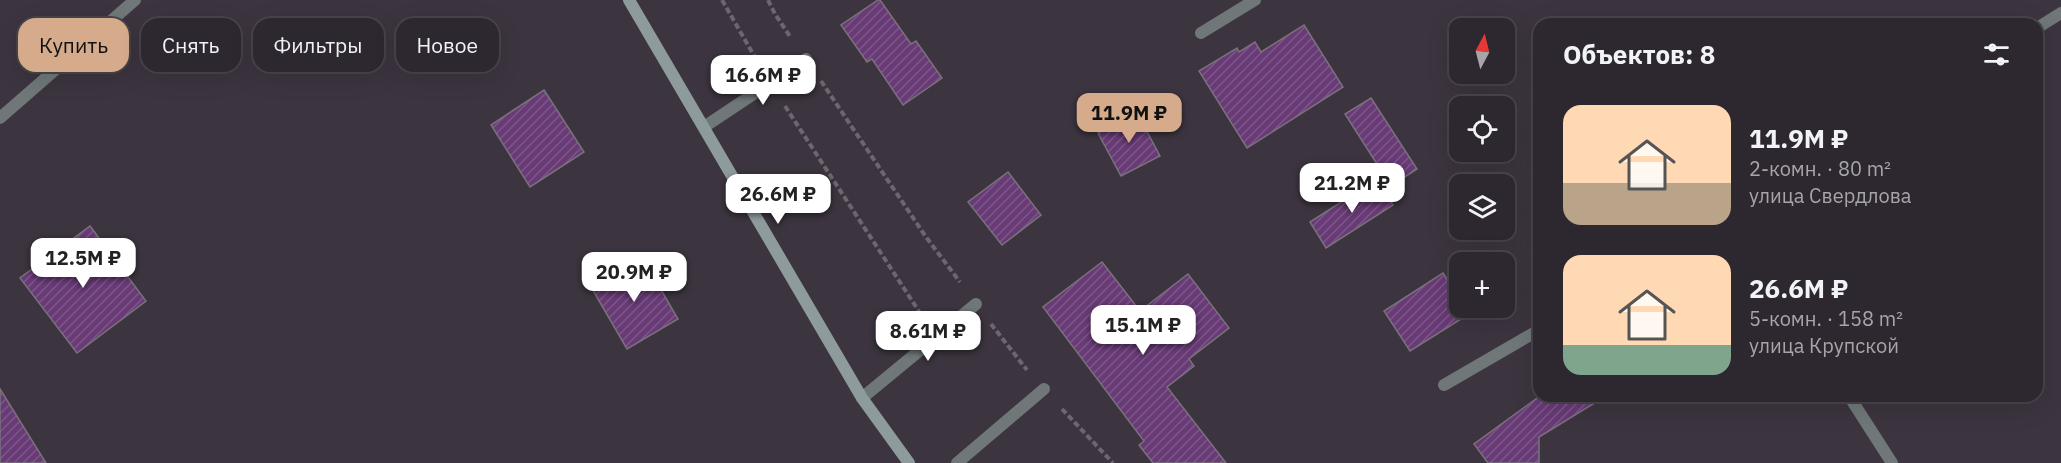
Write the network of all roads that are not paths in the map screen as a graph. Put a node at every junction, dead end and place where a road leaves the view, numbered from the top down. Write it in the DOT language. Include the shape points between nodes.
graph roads {
  1 [pos="135,0"];
  2 [pos="629,0"];
  3 [pos="1255,0"];
  4 [pos="2061,13"];
  5 [pos="2043,24"];
  6 [pos="1201,33"];
  7 [pos="806,59"];
  8 [pos="0,118"];
  9 [pos="704,128"];
  10 [pos="976,304"];
  11 [pos="1533,333"];
  12 [pos="1444,385"];
  13 [pos="1044,389"];
  14 [pos="862,398"];
  15 [pos="1854,402"];
  16 [pos="909,463"];
  17 [pos="957,463"];
  18 [pos="1892,463"];
  1 -- 8 [label="street"];
  2 -- 9 [label="main road"];
  3 -- 6 [label="street"];
  4 -- 5 [label="street"];
  7 -- 9 [label="street"];
  9 -- 14 [label="main road"];
  10 -- 14 [label="street"];
  11 -- 12 [label="street"];
  13 -- 17 [label="street"];
  14 -- 16 [label="main road"];
  15 -- 18 [label="street"];
}
